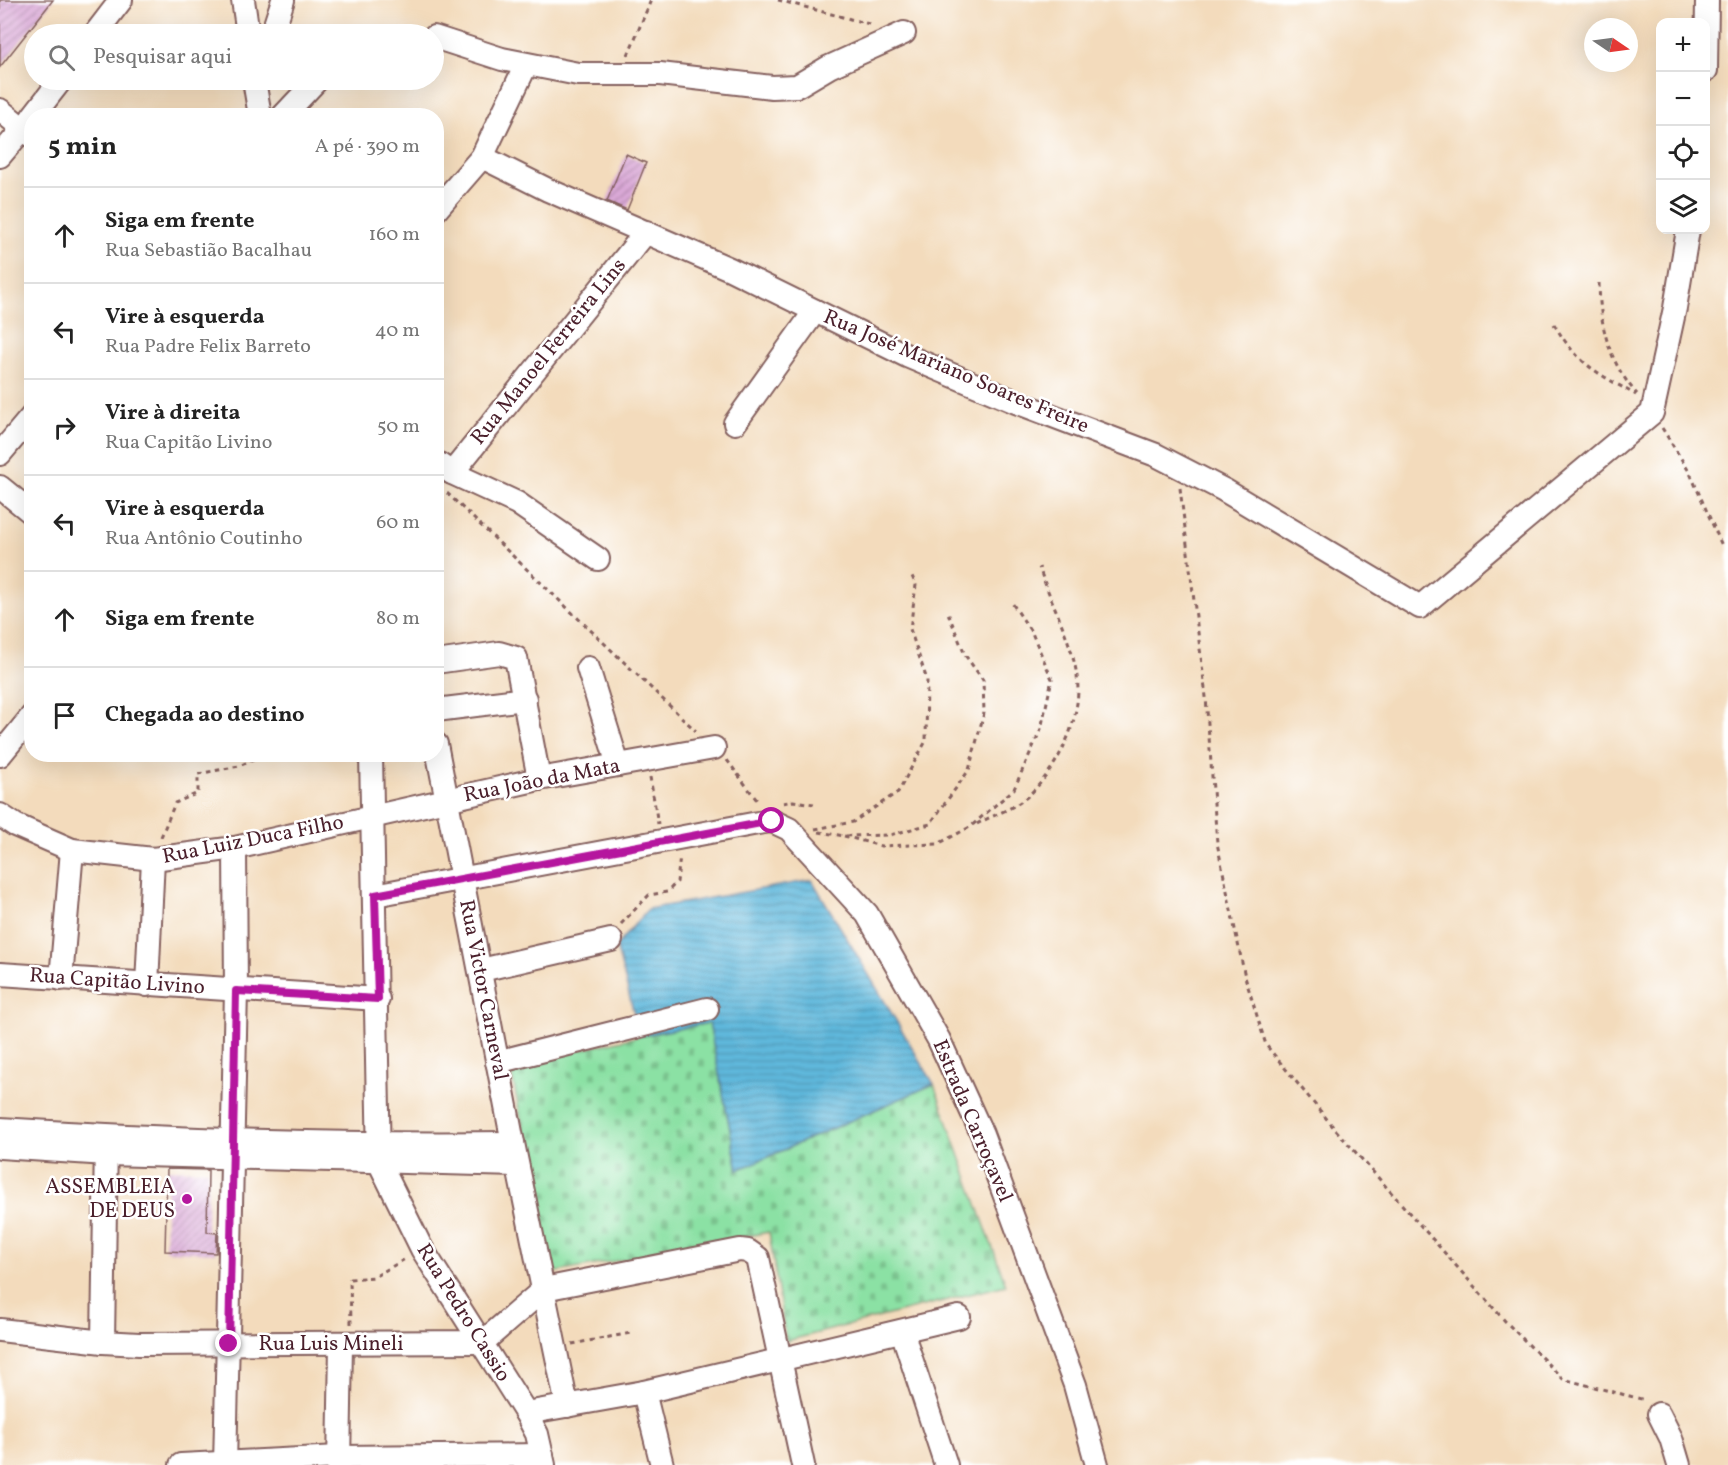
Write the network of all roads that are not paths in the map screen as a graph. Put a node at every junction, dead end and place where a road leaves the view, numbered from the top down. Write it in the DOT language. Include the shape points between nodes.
graph roads {
  1 [pos="121,0"];
  2 [pos="243,0"];
  3 [pos="283,0"];
  4 [pos="1707,0"];
  5 [pos="1707,18"];
  6 [pos="103,24"];
  7 [pos="247,24"];
  8 [pos="275,24"];
  9 [pos="904,33"];
  10 [pos="444,40"];
  11 [pos="526,65"];
  12 [pos="54,90"];
  13 [pos="257,90"];
  14 [pos="308,90"];
  15 [pos="41,108"];
  16 [pos="259,108"];
  17 [pos="291,108"];
  18 [pos="0,110"];
  19 [pos="24,121"];
  20 [pos="24,130"];
  21 [pos="0,156"];
  22 [pos="482,157"];
  23 [pos="444,201"];
  24 [pos="646,232"];
  25 [pos="1687,234"];
  26 [pos="815,311"];
  27 [pos="735,423"];
  28 [pos="24,426"];
  29 [pos="0,454"];
  30 [pos="444,468"];
  31 [pos="0,488"];
  32 [pos="24,507"];
  33 [pos="598,559"];
  34 [pos="444,661"];
  35 [pos="588,668"];
  36 [pos="525,699"];
  37 [pos="444,709"];
  38 [pos="24,726"];
  39 [pos="714,748"];
  40 [pos="0,755"];
  41 [pos="371,762"];
  42 [pos="439,762"];
  43 [pos="618,765"];
  44 [pos="539,779"];
  45 [pos="446,800"];
  46 [pos="0,815"];
  47 [pos="371,816"];
  48 [pos="235,848"];
  49 [pos="72,850"];
  50 [pos="153,859"];
  51 [pos="462,880"];
  52 [pos="375,895"];
  53 [pos="611,940"];
  54 [pos="481,970"];
  55 [pos="0,974"];
  56 [pos="61,979"];
  57 [pos="147,985"];
  58 [pos="236,991"];
  59 [pos="378,999"];
  60 [pos="707,1009"];
  61 [pos="497,1062"];
  62 [pos="0,1129"];
  63 [pos="513,1143"];
  64 [pos="106,1145"];
  65 [pos="0,1147"];
  66 [pos="231,1148"];
  67 [pos="379,1153"];
  68 [pos="517,1165"];
  69 [pos="544,1289"];
  70 [pos="959,1317"];
  71 [pos="0,1330"];
  72 [pos="902,1331"];
  73 [pos="103,1342"];
  74 [pos="483,1342"];
  75 [pos="229,1344"];
  76 [pos="346,1345"];
  77 [pos="779,1360"];
  78 [pos="645,1392"];
  79 [pos="567,1406"];
  80 [pos="526,1413"];
  81 [pos="1659,1414"];
  82 [pos="543,1460"];
  83 [pos="339,1461"];
  84 [pos="439,1462"];
  85 [pos="225,1464"];
  86 [pos="181,1465"];
  87 [pos="662,1465"];
  88 [pos="803,1465"];
  89 [pos="946,1465"];
  90 [pos="1097,1465"];
  91 [pos="1679,1465"];
  1 -- 6 [label="street"];
  2 -- 7 [label="street"];
  3 -- 8 [label="street"];
  4 -- 5 [label="street"];
  9 -- 11 [label="street" via="797,86 772,87 660,74 578,74"];
  10 -- 11 [label="street"];
  11 -- 22 [label="street"];
  12 -- 15 [label="street"];
  13 -- 16 [label="street"];
  14 -- 17 [label="street"];
  18 -- 19 [label="street"];
  20 -- 21 [label="street"];
  22 -- 23 [label="street"];
  22 -- 24 [label="street, Rua José Mariano Soares Freire"];
  24 -- 26 [label="street, Rua José Mariano Soares Freire"];
  24 -- 30 [label="street, Rua Manoel Ferreira Lins"];
  25 -- 26 [label="street, Rua José Mariano Soares Freire" via="1652,413 1420,607 1224,490 1176,466 962,379"];
  26 -- 27 [label="street"];
  28 -- 29 [label="street"];
  30 -- 33 [label="street" via="517,503"];
  31 -- 32 [label="street"];
  34 -- 36 [label="street" via="506,653 518,662"];
  35 -- 43 [label="street"];
  36 -- 37 [label="street"];
  36 -- 44 [label="street"];
  38 -- 40 [label="street"];
  39 -- 43 [label="street, Rua João da Mata"];
  41 -- 47 [label="street"];
  42 -- 45 [label="street, Rua Victor Carneval"];
  43 -- 44 [label="street, Rua João da Mata"];
  44 -- 45 [label="street, Rua João da Mata"];
  45 -- 47 [label="street, Rua João da Mata"];
  45 -- 51 [label="street, Rua Victor Carneval"];
  46 -- 49 [label="street, Rua Luiz Duca Filho"];
  47 -- 48 [label="street, Rua Luiz Duca Filho"];
  47 -- 52 [label="street"];
  48 -- 50 [label="street, Rua Luiz Duca Filho"];
  48 -- 58 [label="street"];
  49 -- 50 [label="street, Rua Luiz Duca Filho"];
  49 -- 56 [label="street"];
  50 -- 57 [label="street"];
  51 -- 52 [label="street"];
  51 -- 54 [label="street, Rua Victor Carneval"];
  51 -- 90 [label="street, Estrada Carroçavel" via="772,821 789,829 867,914 939,1040 981,1134 1075,1385"];
  52 -- 59 [label="street"];
  53 -- 54 [label="street"];
  54 -- 61 [label="street, Rua Victor Carneval"];
  55 -- 56 [label="street, Rua Capitão Livino"];
  56 -- 57 [label="street, Rua Capitão Livino"];
  57 -- 58 [label="street, Rua Capitão Livino"];
  58 -- 59 [label="street, Rua Capitão Livino"];
  58 -- 66 [label="street"];
  59 -- 67 [label="street"];
  60 -- 61 [label="street"];
  61 -- 63 [label="street, Rua Victor Carneval"];
  62 -- 64 [label="street"];
  63 -- 67 [label="street"];
  63 -- 68 [label="street, Rua Victor Carneval"];
  64 -- 65 [label="street"];
  64 -- 66 [label="street"];
  64 -- 73 [label="street"];
  66 -- 67 [label="street"];
  66 -- 75 [label="street"];
  67 -- 68 [label="street"];
  67 -- 74 [label="street, Rua Pedro Cassio" via="422,1249"];
  68 -- 69 [label="street, Rua Victor Carneval"];
  69 -- 74 [label="street"];
  69 -- 77 [label="street" via="748,1251 758,1258"];
  69 -- 79 [label="street, Rua Victor Carneval"];
  70 -- 72 [label="street"];
  71 -- 73 [label="street, Rua Luis Mineli"];
  72 -- 77 [label="street"];
  72 -- 89 [label="street"];
  73 -- 75 [label="street, Rua Luis Mineli"];
  74 -- 76 [label="street, Rua Luis Mineli"];
  74 -- 80 [label="street, Rua Pedro Cassio"];
  75 -- 76 [label="street, Rua Luis Mineli"];
  75 -- 85 [label="street"];
  76 -- 83 [label="street"];
  77 -- 78 [label="street"];
  77 -- 88 [label="street"];
  78 -- 79 [label="street"];
  78 -- 87 [label="street"];
  79 -- 80 [label="street"];
  80 -- 82 [label="street, Rua Pedro Cassio" via="537,1434"];
  81 -- 91 [label="street"];
  82 -- 84 [label="street"];
  83 -- 84 [label="street"];
  83 -- 85 [label="street"];
  85 -- 86 [label="street"];
}
